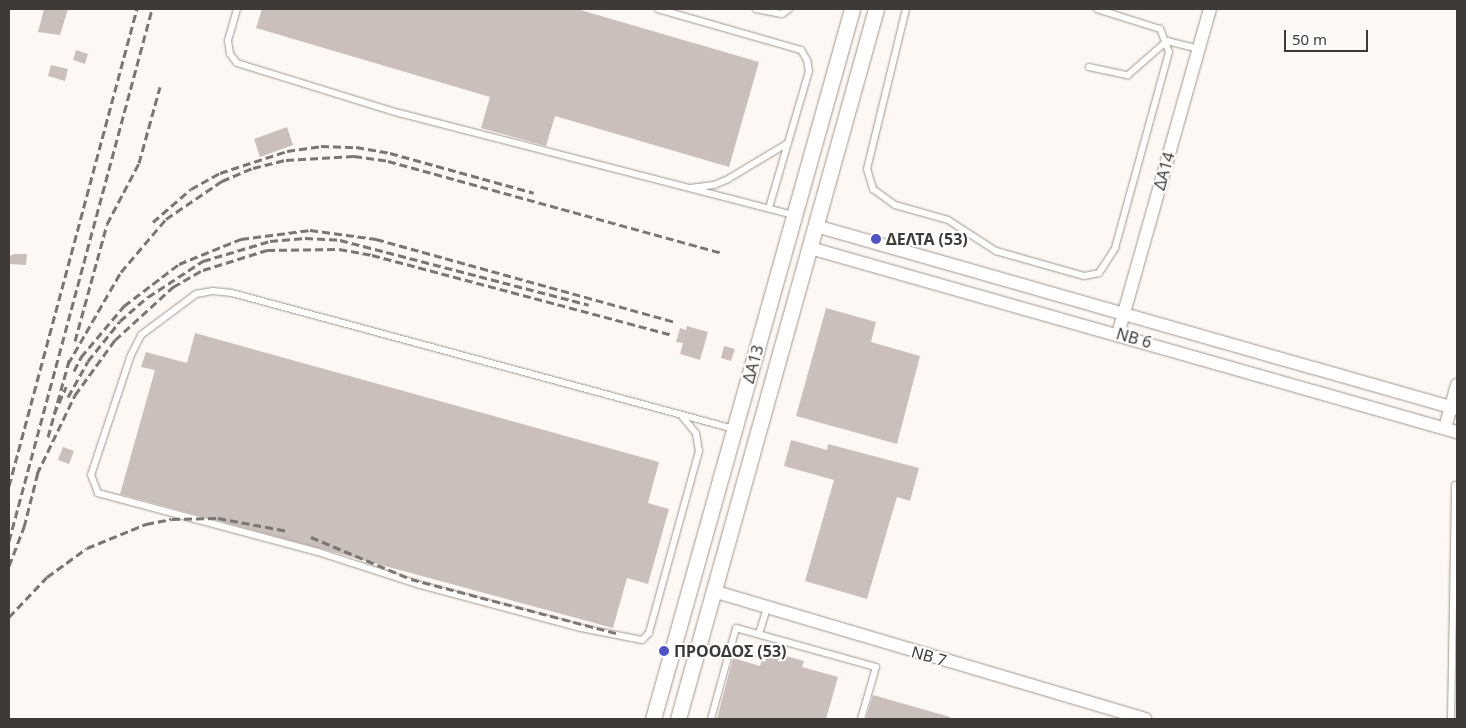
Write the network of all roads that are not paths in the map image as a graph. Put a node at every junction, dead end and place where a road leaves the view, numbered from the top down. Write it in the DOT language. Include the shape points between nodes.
graph roads {
  1 [pos="237,9"];
  2 [pos="658,9"];
  3 [pos="756,9"];
  4 [pos="789,9"];
  5 [pos="852,9"];
  6 [pos="876,9"];
  7 [pos="906,9"];
  8 [pos="1097,9"];
  9 [pos="1210,9"];
  10 [pos="1167,42"];
  11 [pos="1199,49"];
  12 [pos="1089,67"];
  13 [pos="788,144"];
  14 [pos="685,188"];
  15 [pos="769,208"];
  16 [pos="793,223"];
  17 [pos="816,226"];
  18 [pos="810,248"];
  19 [pos="1124,312"];
  20 [pos="1118,334"];
  21 [pos="1457,385"];
  22 [pos="1454,408"];
  23 [pos="682,416"];
  24 [pos="1445,428"];
  25 [pos="735,429"];
  26 [pos="1457,432"];
  27 [pos="1455,485"];
  28 [pos="690,585"];
  29 [pos="713,591"];
  30 [pos="767,608"];
  31 [pos="759,634"];
  32 [pos="653,719"];
  33 [pos="678,719"];
  34 [pos="711,719"];
  35 [pos="861,719"];
  36 [pos="1145,719"];
  37 [pos="1451,719"];
  1 -- 14 [label="lane" via="228,41 230,54 237,63 400,113"];
  2 -- 13 [label="lane" via="800,50 809,71"];
  3 -- 4 [label="lane" via="782,14"];
  5 -- 16 [label="street, ΔΑ13"];
  6 -- 17 [label="street, ΔΑ13"];
  7 -- 10 [label="lane" via="867,169 874,189 895,205 948,220 996,252 1084,276 1100,272 1115,248 1168,52"];
  8 -- 10 [label="lane" via="1153,25 1160,29"];
  9 -- 11 [label="street, ΔΑ14"];
  10 -- 11 [label="lane"];
  10 -- 12 [label="lane" via="1128,75"];
  11 -- 19 [label="street, ΔΑ14"];
  13 -- 14 [label="lane" via="714,185"];
  13 -- 15 [label="lane"];
  14 -- 15 [label="lane"];
  15 -- 16 [label="lane"];
  16 -- 17 [label="street"];
  16 -- 18 [label="street"];
  16 -- 25 [label="street, ΔΑ13"];
  17 -- 18 [label="street, ΔΑ13"];
  17 -- 19 [label="street, ΝΒ 6"];
  18 -- 20 [label="street, ΝΒ 6"];
  18 -- 29 [label="street, ΔΑ13"];
  19 -- 20 [label="street, ΔΑ14"];
  19 -- 22 [label="street, ΝΒ 6"];
  20 -- 24 [label="street, ΝΒ 6"];
  21 -- 22 [label="street"];
  22 -- 24 [label="street"];
  23 -- 23 [label="lane" via="232,293 213,292 196,294 141,336 131,355 91,475 98,493 318,552 429,587 581,628 642,640 649,633 699,451 696,432"];
  23 -- 25 [label="lane"];
  24 -- 26 [label="street, ΝΒ 6"];
  25 -- 28 [label="street, ΔΑ13"];
  27 -- 37 [label="lane"];
  28 -- 29 [label="street"];
  28 -- 32 [label="street, ΔΑ13"];
  29 -- 30 [label="street, ΝΒ 7"];
  29 -- 33 [label="street, ΔΑ13"];
  30 -- 31 [label="lane"];
  30 -- 36 [label="street, ΝΒ 7"];
  31 -- 34 [label="lane" via="736,628"];
  31 -- 35 [label="lane" via="876,667"];
}
